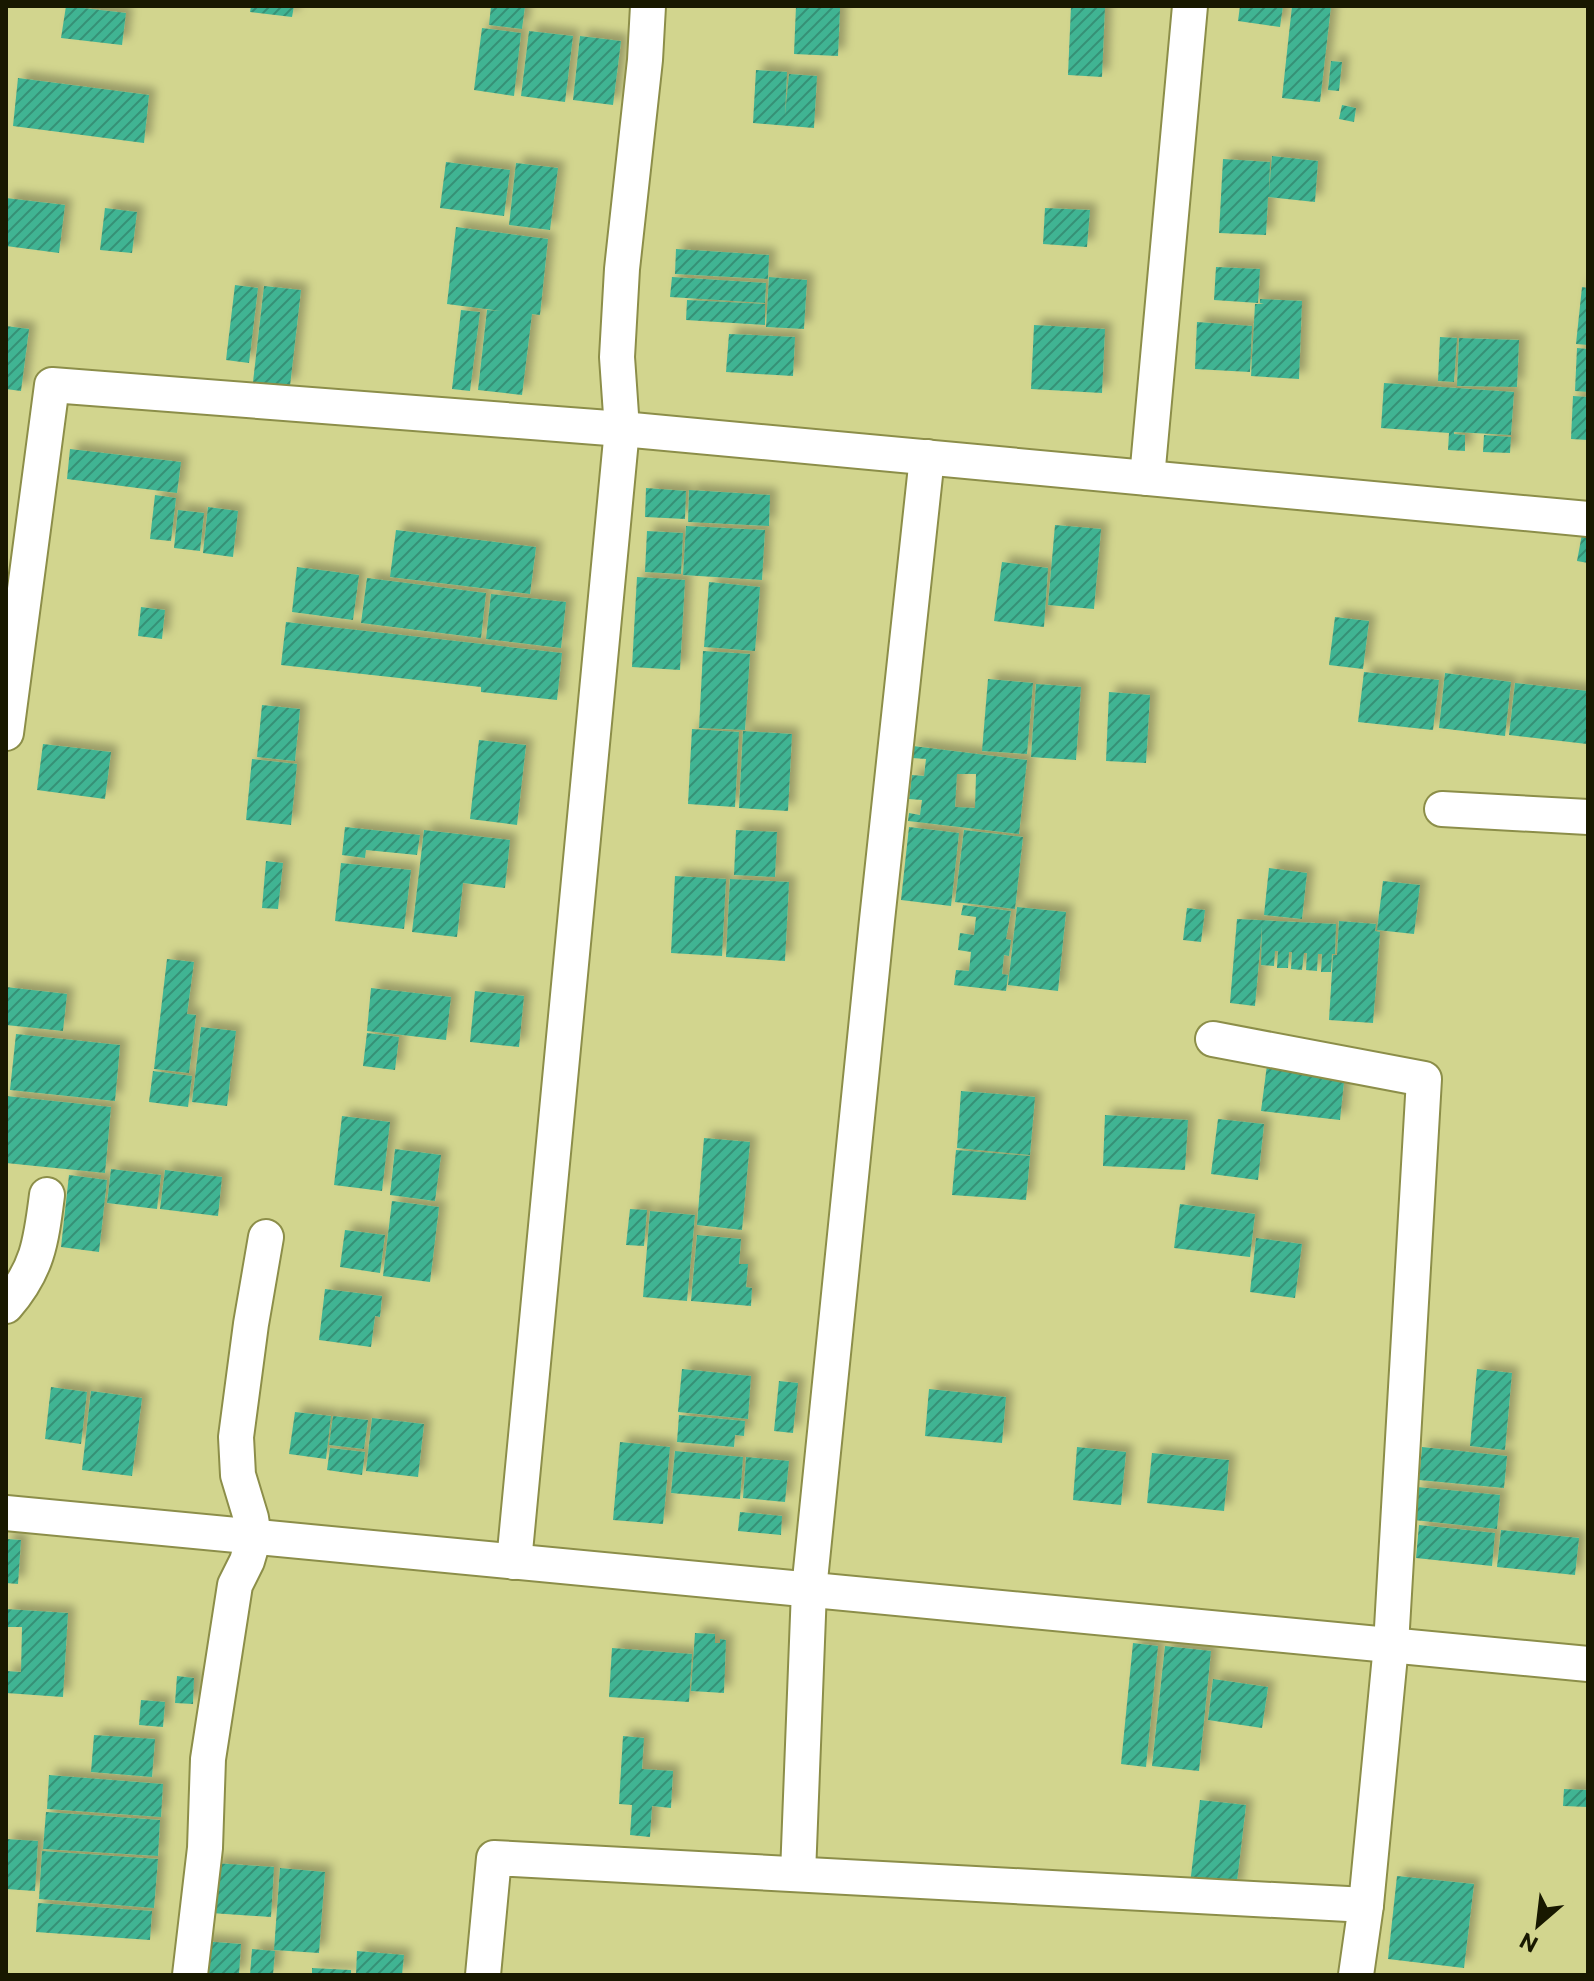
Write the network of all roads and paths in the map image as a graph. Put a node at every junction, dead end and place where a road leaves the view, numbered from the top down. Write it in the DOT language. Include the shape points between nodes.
graph roads {
  1 [pos="648,6"];
  2 [pos="1190,6"];
  3 [pos="622,429"];
  4 [pos="927,457"];
  5 [pos="1147,478"];
  6 [pos="1588,519"];
  7 [pos="6,733"];
  8 [pos="1442,809"];
  9 [pos="1588,817"];
  10 [pos="1213,1039"];
  11 [pos="47,1195"];
  12 [pos="266,1237"];
  13 [pos="6,1306"];
  14 [pos="6,1513"];
  15 [pos="254,1537"];
  16 [pos="514,1562"];
  17 [pos="809,1590"];
  18 [pos="1391,1645"];
  19 [pos="1588,1664"];
  20 [pos="798,1874"];
  21 [pos="1366,1905"];
  22 [pos="190,1975"];
  23 [pos="483,1975"];
  24 [pos="1356,1975"];
  1 -- 3 [label="street" via="622,269 617,357"];
  2 -- 5 [label="street"];
  3 -- 4 [label="street"];
  3 -- 7 [label="street" via="52,385"];
  3 -- 16 [label="street"];
  4 -- 5 [label="street"];
  4 -- 17 [label="street"];
  5 -- 6 [label="street"];
  8 -- 9 [label="street"];
  10 -- 18 [label="street" via="1424,1079"];
  11 -- 13 [label="street" via="32,1270"];
  12 -- 15 [label="street" via="236,1437 238,1475"];
  14 -- 15 [label="street"];
  15 -- 16 [label="street"];
  15 -- 22 [label="street" via="235,1585 208,1759 205,1848"];
  16 -- 17 [label="street"];
  17 -- 18 [label="street"];
  17 -- 20 [label="street"];
  18 -- 19 [label="street"];
  18 -- 21 [label="street"];
  20 -- 21 [label="street"];
  20 -- 23 [label="street" via="494,1858"];
  21 -- 24 [label="street"];
}
